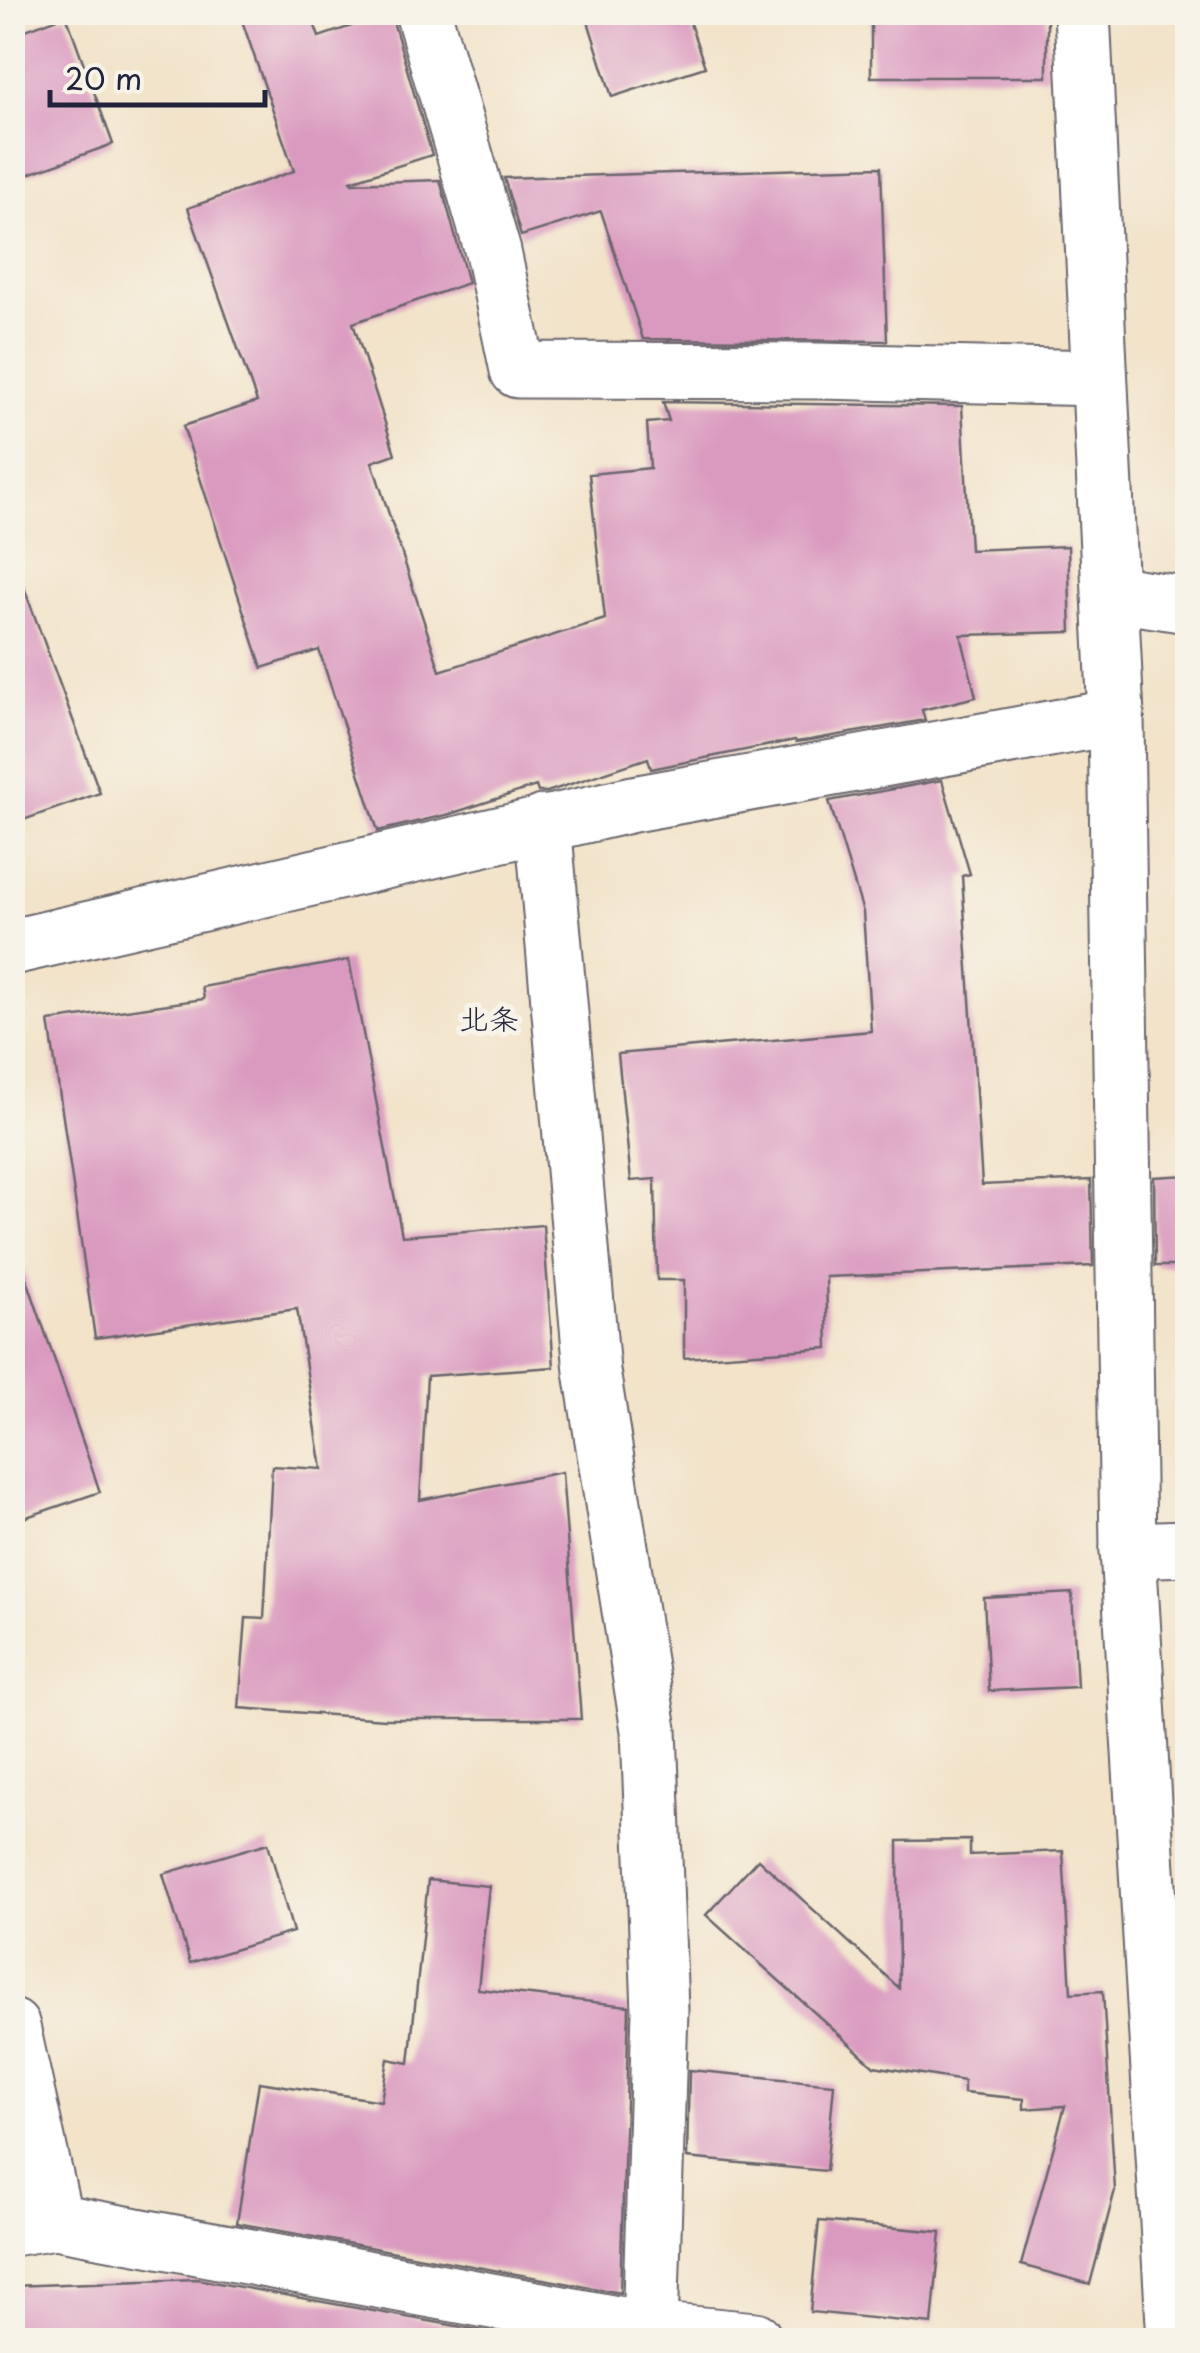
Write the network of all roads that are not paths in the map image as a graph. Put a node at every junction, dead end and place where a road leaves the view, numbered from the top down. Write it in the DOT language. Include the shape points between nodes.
graph roads {
  1 [pos="423,12"];
  2 [pos="1082,12"];
  3 [pos="1099,378"];
  4 [pos="1111,593"];
  5 [pos="1188,605"];
  6 [pos="1116,716"];
  7 [pos="543,823"];
  8 [pos="12,947"];
  9 [pos="1188,1548"];
  10 [pos="1128,1550"];
  11 [pos="12,2027"];
  12 [pos="34,2224"];
  13 [pos="650,2330"];
  14 [pos="755,2340"];
  15 [pos="1175,2340"];
  1 -- 3 [label="street" via="493,252 518,370"];
  2 -- 3 [label="street"];
  3 -- 4 [label="street"];
  4 -- 5 [label="street"];
  4 -- 6 [label="street"];
  6 -- 7 [label="street"];
  6 -- 10 [label="street"];
  7 -- 8 [label="street"];
  7 -- 13 [label="street" via="592,1370 649,1730 660,2010"];
  9 -- 10 [label="street"];
  10 -- 15 [label="street"];
  11 -- 12 [label="street"];
  12 -- 13 [label="street"];
  13 -- 14 [label="street"];
}
